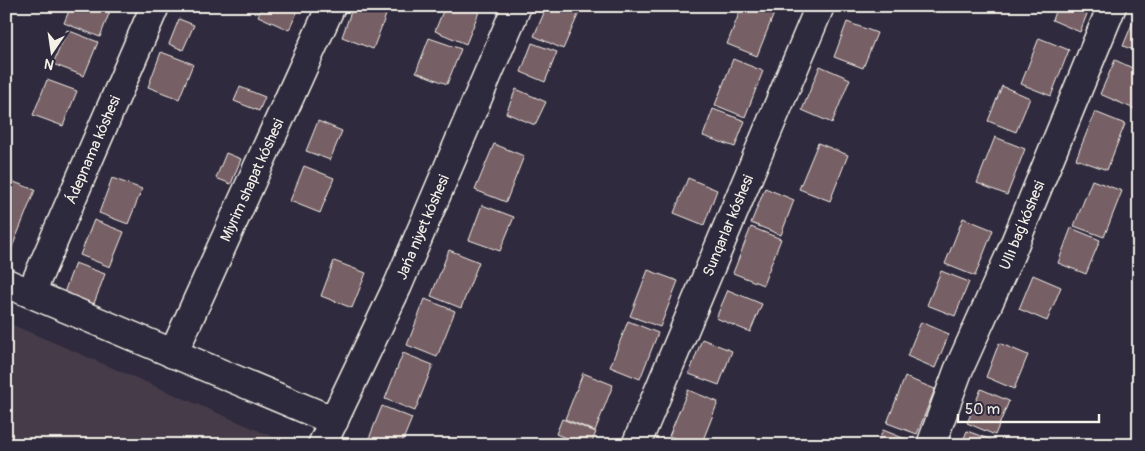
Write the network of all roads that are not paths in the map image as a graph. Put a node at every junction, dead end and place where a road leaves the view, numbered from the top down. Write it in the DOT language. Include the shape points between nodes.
graph roads {
  1 [pos="155,6"];
  2 [pos="331,6"];
  3 [pos="517,6"];
  4 [pos="820,6"];
  5 [pos="1112,6"];
  6 [pos="18,288"];
  7 [pos="173,354"];
  8 [pos="334,421"];
  9 [pos="322,445"];
  10 [pos="636,445"];
  11 [pos="931,445"];
  1 -- 6 [label="street, Ádepnama kóshesi"];
  2 -- 7 [label="street, Miyrim shapat kóshesi"];
  3 -- 8 [label="street, Jańa niyet kóshesi" via="398,286"];
  4 -- 10 [label="street, Sunqarlar kóshesi"];
  5 -- 11 [label="street, Ullı baǵ kóshesi" via="1010,255 958,371"];
  6 -- 7 [label="street"];
  7 -- 8 [label="street"];
  8 -- 9 [label="street, Jańa niyet kóshesi"];
}
